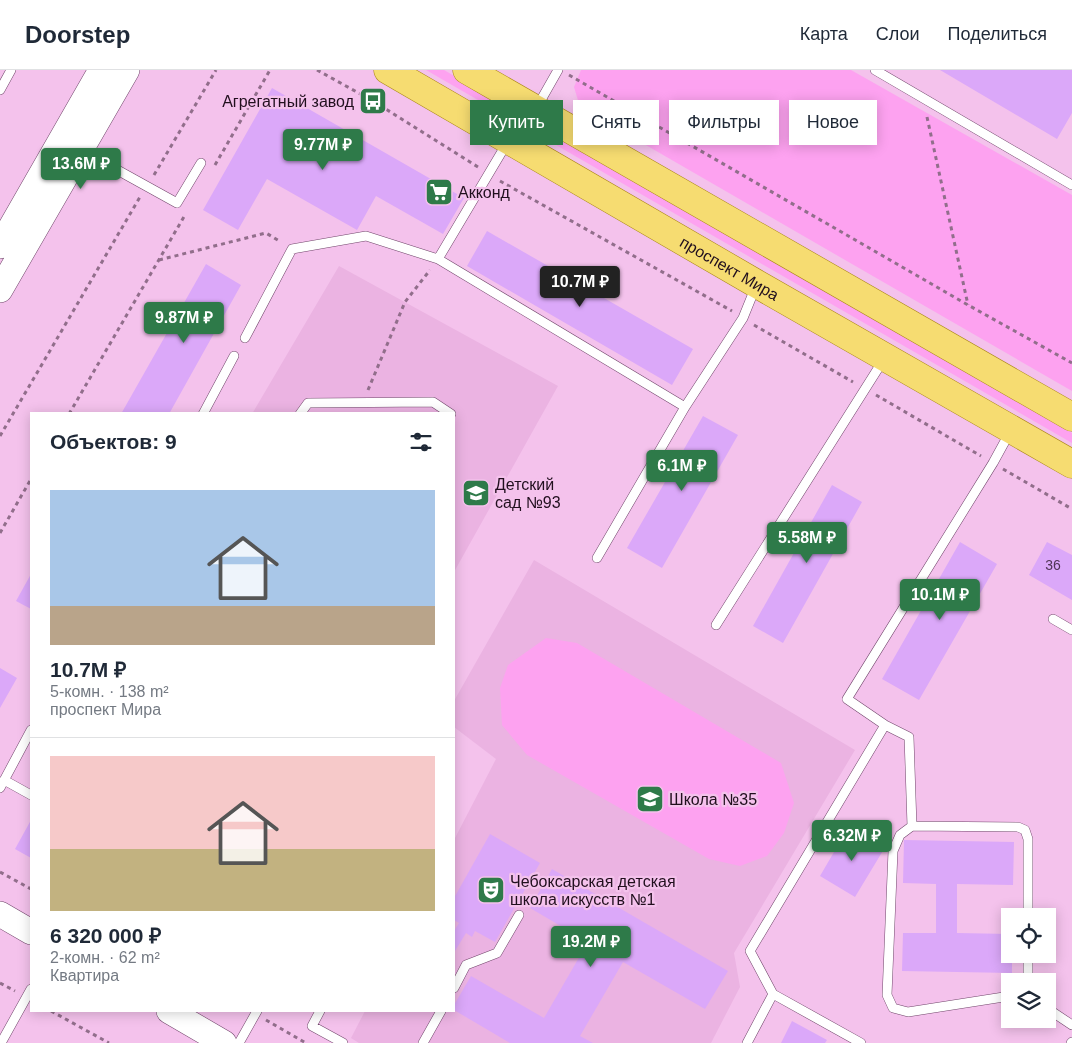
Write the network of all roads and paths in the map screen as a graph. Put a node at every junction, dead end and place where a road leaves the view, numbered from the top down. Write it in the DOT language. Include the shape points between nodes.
graph roads {
  1 [pos="10,70"];
  2 [pos="101,70"];
  3 [pos="127,70"];
  4 [pos="216,70"];
  5 [pos="270,70"];
  6 [pos="316,70"];
  7 [pos="388,70"];
  8 [pos="467,70"];
  9 [pos="558,70"];
  10 [pos="875,70"];
  11 [pos="568,74"];
  12 [pos="0,90"];
  13 [pos="923,97"];
  14 [pos="520,100"];
  15 [pos="541,100"];
  16 [pos="470,118"];
  17 [pos="563,125"];
  18 [pos="505,145"];
  19 [pos="517,145"];
  20 [pos="81,150"];
  21 [pos="201,163"];
  22 [pos="214,165"];
  23 [pos="482,170"];
  24 [pos="151,180"];
  25 [pos="498,180"];
  26 [pos="1072,185"];
  27 [pos="143,193"];
  28 [pos="189,208"];
  29 [pos="12,232"];
  30 [pos="292,249"];
  31 [pos="438,259"];
  32 [pos="159,260"];
  33 [pos="756,284"];
  34 [pos="0,290"];
  35 [pos="968,305"];
  36 [pos="738,315"];
  37 [pos="749,322"];
  38 [pos="245,338"];
  39 [pos="234,356"];
  40 [pos="885,357"];
  41 [pos="1072,363"];
  42 [pos="860,386"];
  43 [pos="871,392"];
  44 [pos="363,402"];
  45 [pos="686,407"];
  46 [pos="71,412"];
  47 [pos="204,412"];
  48 [pos="301,412"];
  49 [pos="448,412"];
  50 [pos="1072,417"];
  51 [pos="1012,429"];
  52 [pos="0,436"];
  53 [pos="986,459"];
  54 [pos="1072,464"];
  55 [pos="998,466"];
  56 [pos="30,481"];
  57 [pos="1072,509"];
  58 [pos="0,533"];
  59 [pos="597,558"];
  60 [pos="1053,619"];
  61 [pos="716,626"];
  62 [pos="1072,630"];
  63 [pos="884,724"];
  64 [pos="30,732"];
  65 [pos="2,784"];
  66 [pos="30,795"];
  67 [pos="912,826"];
  68 [pos="0,872"];
  69 [pos="30,888"];
  70 [pos="1028,908"];
  71 [pos="0,914"];
  72 [pos="519,915"];
  73 [pos="30,931"];
  74 [pos="0,983"];
  75 [pos="455,986"];
  76 [pos="14,991"];
  77 [pos="30,991"];
  78 [pos="773,994"];
  79 [pos="1001,997"];
  80 [pos="53,1012"];
  81 [pos="171,1012"];
  82 [pos="319,1012"];
  83 [pos="440,1012"];
  84 [pos="256,1013"];
  85 [pos="1056,1014"];
  86 [pos="1072,1025"];
  87 [pos="0,1043"];
  88 [pos="108,1043"];
  89 [pos="224,1043"];
  90 [pos="240,1043"];
  91 [pos="306,1043"];
  92 [pos="343,1043"];
  93 [pos="423,1043"];
  94 [pos="747,1043"];
  95 [pos="861,1043"];
  1 -- 12 [label="lane"];
  2 -- 29 [label="street"];
  3 -- 20 [label="street"];
  4 -- 24 [label="path"];
  5 -- 22 [label="path"];
  6 -- 23 [label="path" via="373,100"];
  7 -- 16 [label="main road, проспект Мира"];
  8 -- 14 [label="main road"];
  9 -- 15 [label="lane"];
  10 -- 13 [label="lane"];
  11 -- 35 [label="path"];
  13 -- 26 [label="lane"];
  13 -- 35 [label="path"];
  17 -- 50 [label="main road"];
  18 -- 31 [label="lane"];
  19 -- 33 [label="main road, проспект Мира"];
  20 -- 21 [label="lane" via="177,203"];
  20 -- 29 [label="street"];
  25 -- 36 [label="path"];
  27 -- 52 [label="path"];
  28 -- 32 [label="path"];
  29 -- 34 [label="street"];
  30 -- 31 [label="lane" via="366,236"];
  30 -- 32 [label="path" via="266,233"];
  30 -- 38 [label="lane"];
  31 -- 44 [label="path" via="405,302"];
  31 -- 45 [label="lane"];
  32 -- 46 [label="path"];
  33 -- 40 [label="main road, проспект Мира"];
  33 -- 45 [label="lane" via="743,318"];
  35 -- 41 [label="path"];
  37 -- 42 [label="path"];
  39 -- 47 [label="lane"];
  40 -- 51 [label="main road, проспект Мира"];
  40 -- 61 [label="lane"];
  43 -- 53 [label="path"];
  44 -- 48 [label="lane" via="308,403"];
  44 -- 49 [label="lane" via="433,402"];
  45 -- 59 [label="lane"];
  51 -- 54 [label="main road, проспект Мира"];
  51 -- 63 [label="lane" via="847,699"];
  55 -- 57 [label="path"];
  56 -- 58 [label="path"];
  60 -- 62 [label="lane"];
  63 -- 67 [label="lane" via="909,737"];
  63 -- 78 [label="lane" via="750,951"];
  64 -- 65 [label="lane"];
  65 -- 66 [label="lane"];
  67 -- 70 [label="lane" via="1018,827 1025,830 1028,839"];
  67 -- 79 [label="lane" via="900,835 893,851 887,995 893,1008 908,1012"];
  68 -- 69 [label="path"];
  71 -- 73 [label="street"];
  72 -- 75 [label="lane" via="497,953 466,965"];
  74 -- 76 [label="path"];
  77 -- 87 [label="lane"];
  78 -- 94 [label="lane"];
  78 -- 95 [label="lane"];
  80 -- 88 [label="path"];
  81 -- 89 [label="street"];
  82 -- 92 [label="lane" via="312,1026"];
  83 -- 93 [label="lane"];
  84 -- 90 [label="lane"];
  84 -- 91 [label="path"];
  85 -- 86 [label="lane"];
}
